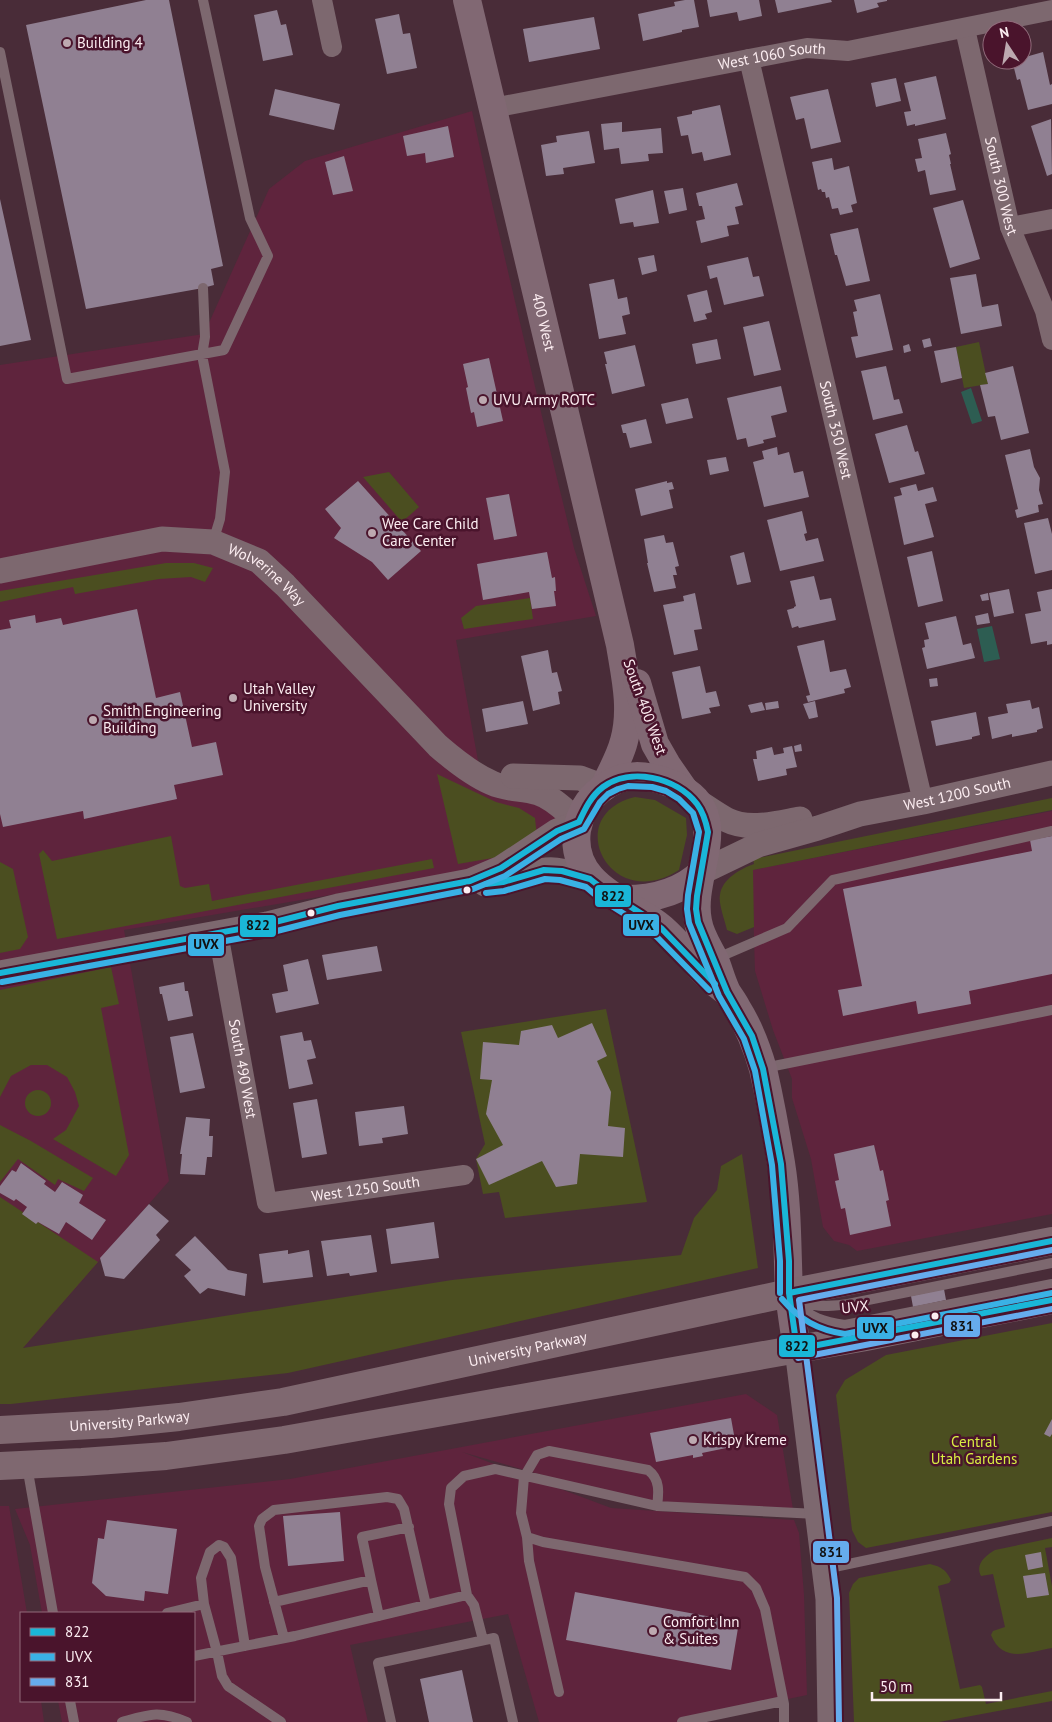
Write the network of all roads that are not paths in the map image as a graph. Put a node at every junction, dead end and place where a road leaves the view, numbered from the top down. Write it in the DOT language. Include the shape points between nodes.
graph roads {
  1 [pos="203,0"];
  2 [pos="322,0"];
  3 [pos="467,0"];
  4 [pos="1052,10"];
  5 [pos="965,28"];
  6 [pos="332,47"];
  7 [pos="0,52"];
  8 [pos="748,59"];
  9 [pos="493,108"];
  10 [pos="1052,219"];
  11 [pos="1010,227"];
  12 [pos="203,288"];
  13 [pos="1052,340"];
  14 [pos="202,355"];
  15 [pos="213,542"];
  16 [pos="0,571"];
  17 [pos="620,645"];
  18 [pos="467,767"];
  19 [pos="1052,773"];
  20 [pos="604,787"];
  21 [pos="690,796"];
  22 [pos="923,802"];
  23 [pos="860,814"];
  24 [pos="579,822"];
  25 [pos="1052,831"];
  26 [pos="702,872"];
  27 [pos="592,880"];
  28 [pos="470,881"];
  29 [pos="619,899"];
  30 [pos="218,933"];
  31 [pos="714,960"];
  32 [pos="0,973"];
  33 [pos="727,992"];
  34 [pos="1052,1010"];
  35 [pos="763,1069"];
  36 [pos="464,1175"];
  37 [pos="267,1203"];
  38 [pos="1052,1241"];
  39 [pos="1052,1263"];
  40 [pos="1052,1284"];
  41 [pos="790,1293"];
  42 [pos="1052,1300"];
  43 [pos="797,1349"];
  44 [pos="0,1430"];
  45 [pos="27,1465"];
  46 [pos="0,1466"];
  47 [pos="524,1477"];
  48 [pos="657,1506"];
  49 [pos="818,1514"];
  50 [pos="1052,1521"];
  51 [pos="409,1527"];
  52 [pos="527,1537"];
  53 [pos="825,1568"];
  54 [pos="371,1580"];
  55 [pos="466,1595"];
  56 [pos="274,1602"];
  57 [pos="204,1604"];
  58 [pos="426,1605"];
  59 [pos="54,1612"];
  60 [pos="170,1612"];
  61 [pos="379,1616"];
  62 [pos="284,1638"];
  63 [pos="483,1640"];
  64 [pos="245,1646"];
  65 [pos="217,1652"];
  66 [pos="195,1656"];
  67 [pos="559,1692"];
  68 [pos="783,1701"];
  69 [pos="70,1702"];
  70 [pos="74,1722"];
  71 [pos="122,1722"];
  72 [pos="187,1722"];
  73 [pos="281,1722"];
  74 [pos="391,1722"];
  75 [pos="513,1722"];
  76 [pos="682,1722"];
  77 [pos="784,1722"];
  78 [pos="830,1722"];
  1 -- 14 [label="lane" via="250,218 268,256 224,350"];
  2 -- 6 [label="street"];
  3 -- 9 [label="main road, 400 West"];
  4 -- 5 [label="street, West 1060 South"];
  5 -- 8 [label="street, West 1060 South" via="848,51 807,48"];
  5 -- 11 [label="street, South 300 West"];
  7 -- 14 [label="lane" via="67,379"];
  8 -- 9 [label="street, West 1060 South"];
  8 -- 22 [label="street, South 350 West"];
  9 -- 17 [label="main road, 400 West"];
  10 -- 11 [label="street"];
  11 -- 13 [label="street, South 300 West" via="1045,311"];
  12 -- 14 [label="lane" via="205,337"];
  14 -- 15 [label="lane" via="225,472 220,519"];
  15 -- 16 [label="street, Wolverine Way" via="162,539"];
  15 -- 18 [label="street, Wolverine Way" via="259,561 438,746"];
  17 -- 20 [label="main road, South 400 West" via="628,721 622,748"];
  17 -- 21 [label="main road, South 400 West" via="637,683 655,744"];
  18 -- 20 [label="street, Wolverine Way" via="520,777 580,778"];
  18 -- 24 [label="street, Wolverine Way" via="491,783 547,797"];
  19 -- 22 [label="street, West 1200 South"];
  20 -- 21 [label="main road" via="622,778 653,777"];
  20 -- 24 [label="main road" via="586,805"];
  21 -- 23 [label="street, West 1200 South" via="728,820 746,825 826,814"];
  21 -- 26 [label="main road" via="705,816 708,832"];
  22 -- 23 [label="street, West 1200 South"];
  23 -- 26 [label="street, West 1200 South" via="758,845"];
  24 -- 27 [label="main road" via="578,854"];
  24 -- 28 [label="street" via="548,836 502,868"];
  25 -- 31 [label="lane" via="833,880 787,928"];
  26 -- 29 [label="main road" via="672,892 650,898"];
  26 -- 31 [label="main road" via="696,909"];
  27 -- 28 [label="street" via="550,870 497,884"];
  27 -- 29 [label="main road"];
  28 -- 30 [label="street"];
  29 -- 33 [label="main road" via="663,929 705,975"];
  30 -- 32 [label="street"];
  30 -- 37 [label="street, South 490 West"];
  31 -- 33 [label="main road"];
  33 -- 35 [label="main road" via="744,1020"];
  34 -- 35 [label="lane"];
  35 -- 41 [label="main road" via="781,1164"];
  36 -- 37 [label="street, West 1250 South"];
  38 -- 41 [label="main road, University Parkway"];
  39 -- 41 [label="lane, UVX" via="848,1304 813,1306"];
  40 -- 41 [label="lane, UVX" via="845,1325 827,1323 810,1316"];
  41 -- 43 [label="main road"];
  41 -- 44 [label="main road, University Parkway" via="283,1402 110,1424"];
  42 -- 43 [label="main road"];
  43 -- 45 [label="main road" via="284,1440 166,1456"];
  43 -- 49 [label="street"];
  45 -- 46 [label="main road"];
  45 -- 59 [label="lane"];
  47 -- 48 [label="lane"];
  47 -- 48 [label="lane" via="537,1455 549,1451 648,1470 653,1474 659,1491"];
  47 -- 52 [label="lane" via="521,1513"];
  47 -- 55 [label="lane" via="495,1469 464,1476 451,1488 449,1504"];
  48 -- 49 [label="lane"];
  49 -- 53 [label="street"];
  50 -- 53 [label="lane"];
  51 -- 54 [label="lane" via="362,1537"];
  51 -- 56 [label="lane" via="398,1499 387,1496 274,1510 262,1519 259,1526"];
  51 -- 58 [label="lane"];
  52 -- 67 [label="lane" via="529,1561"];
  52 -- 68 [label="lane" via="745,1578 756,1588 765,1609"];
  53 -- 78 [label="street"];
  54 -- 56 [label="lane"];
  54 -- 61 [label="lane"];
  55 -- 58 [label="lane"];
  55 -- 63 [label="lane" via="474,1605"];
  56 -- 62 [label="lane"];
  57 -- 60 [label="lane"];
  57 -- 64 [label="lane" via="201,1578 210,1552 219,1545 231,1558"];
  57 -- 65 [label="lane"];
  58 -- 61 [label="lane"];
  61 -- 62 [label="lane"];
  62 -- 64 [label="lane"];
  63 -- 74 [label="lane" via="378,1663"];
  63 -- 75 [label="lane" via="494,1638"];
  64 -- 65 [label="lane"];
  65 -- 66 [label="lane"];
  65 -- 73 [label="lane" via="222,1676 228,1686"];
  68 -- 76 [label="lane"];
  68 -- 77 [label="lane"];
  69 -- 70 [label="lane"];
  71 -- 72 [label="lane" via="150,1714 169,1715"];
}
